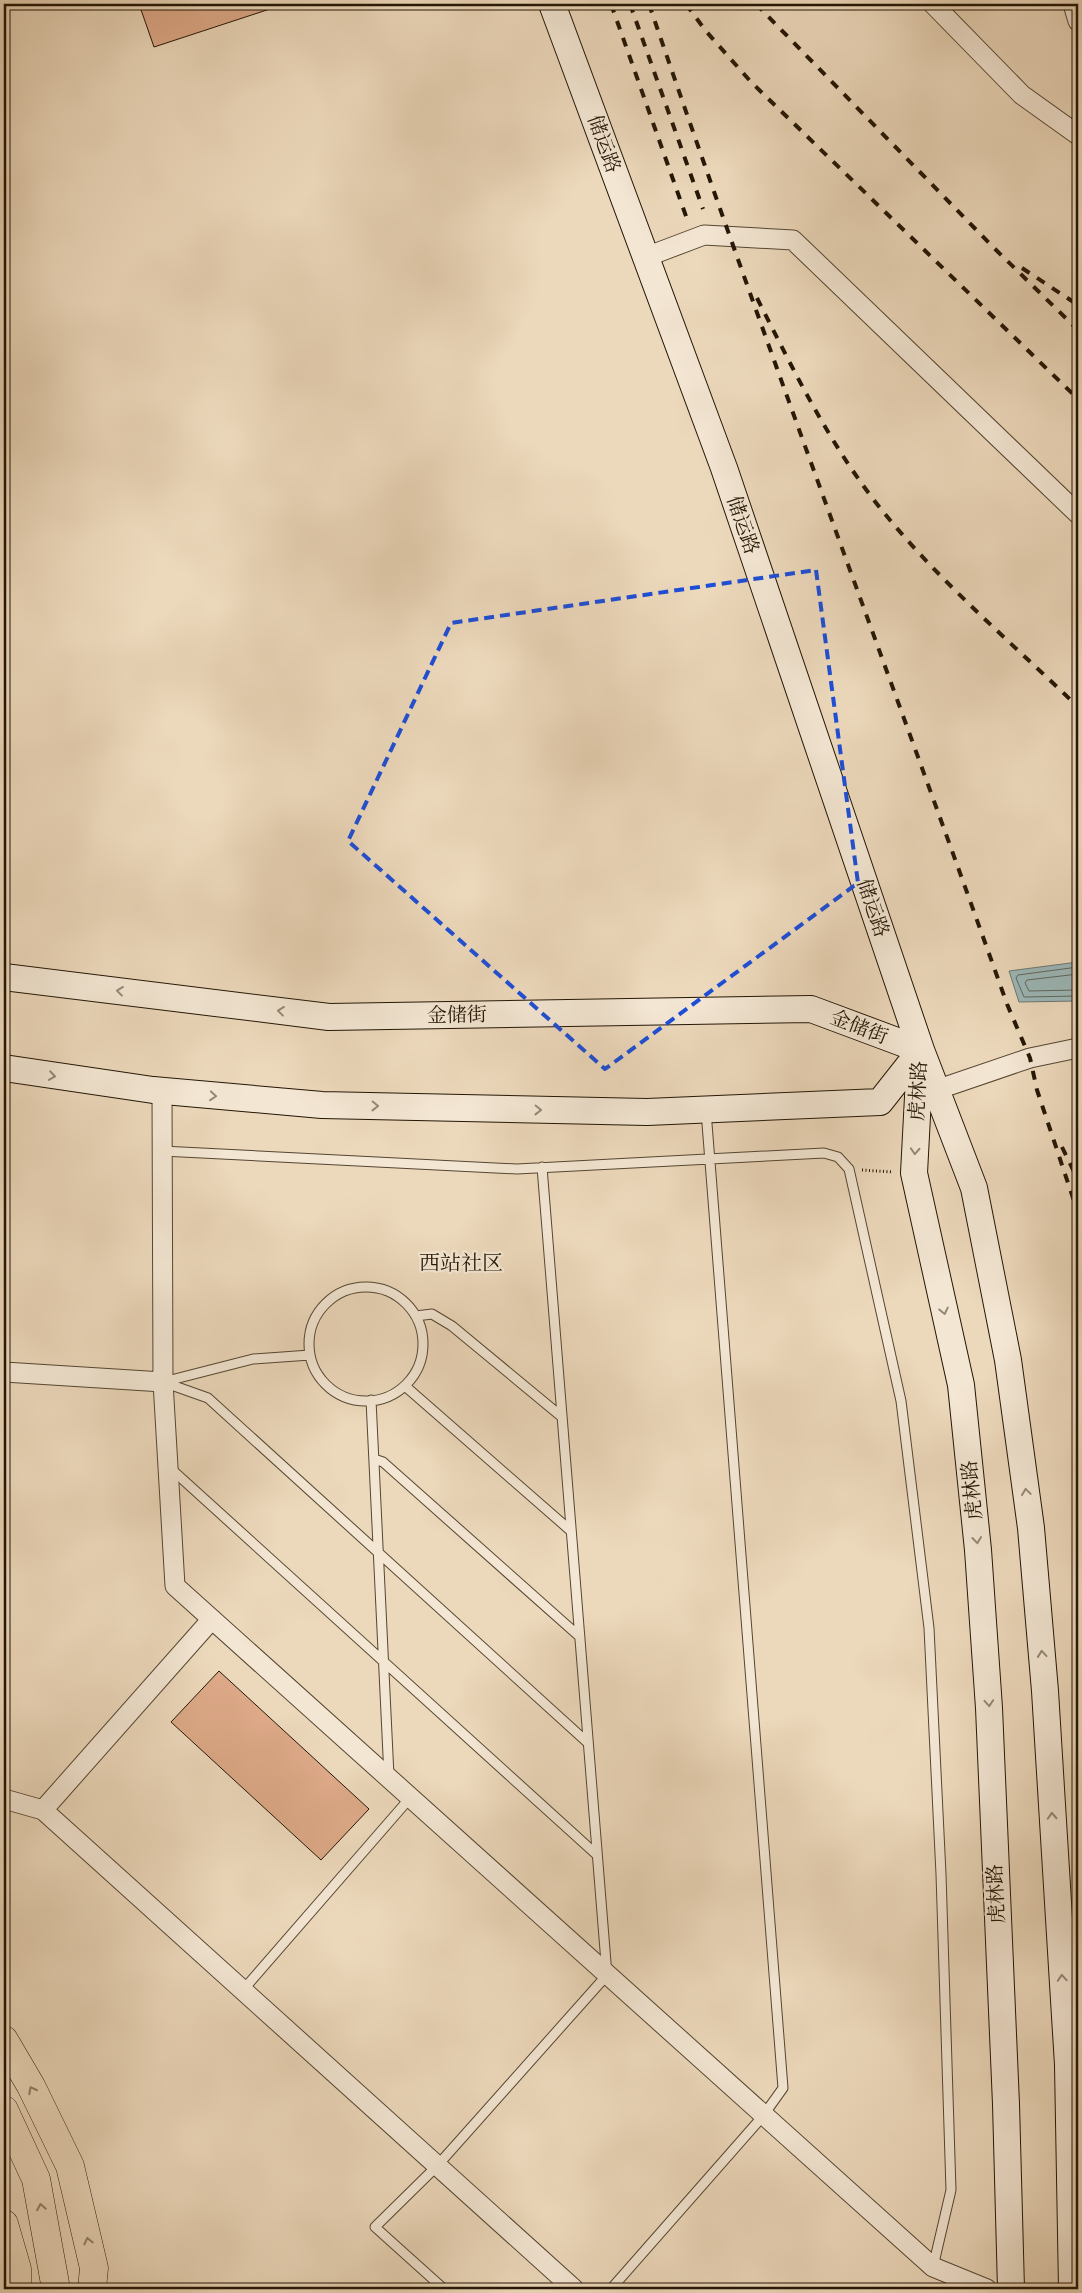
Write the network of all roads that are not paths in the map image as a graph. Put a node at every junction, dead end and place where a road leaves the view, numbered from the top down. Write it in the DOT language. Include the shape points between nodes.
graph roads {
  1 [pos="552,4"];
  2 [pos="933,4"];
  3 [pos="1073,4"];
  4 [pos="1078,21"];
  5 [pos="1078,135"];
  6 [pos="646,257"];
  7 [pos="1078,514"];
  8 [pos="4,976"];
  9 [pos="1078,1048"];
  10 [pos="921,1050"];
  11 [pos="4,1068"];
  12 [pos="936,1090"];
  13 [pos="162,1091"];
  14 [pos="706,1110"];
  15 [pos="162,1150"];
  16 [pos="710,1160"];
  17 [pos="542,1168"];
  18 [pos="416,1316"];
  19 [pos="310,1355"];
  20 [pos="4,1372"];
  21 [pos="163,1382"];
  22 [pos="405,1386"];
  23 [pos="371,1400"];
  24 [pos="562,1417"];
  25 [pos="374,1459"];
  26 [pos="168,1466"];
  27 [pos="571,1531"];
  28 [pos="378,1553"];
  29 [pos="212,1619"];
  30 [pos="580,1637"];
  31 [pos="383,1661"];
  32 [pos="588,1743"];
  33 [pos="389,1779"];
  34 [pos="410,1798"];
  35 [pos="4,1800"];
  36 [pos="44,1810"];
  37 [pos="597,1855"];
  38 [pos="606,1975"];
  39 [pos="243,1990"];
  40 [pos="4,2040"];
  41 [pos="1073,2064"];
  42 [pos="4,2110"];
  43 [pos="763,2116"];
  44 [pos="437,2166"];
  45 [pos="4,2224"];
  46 [pos="933,2267"];
  47 [pos="17,2289"];
  48 [pos="56,2289"];
  49 [pos="92,2289"];
  50 [pos="444,2289"];
  51 [pos="574,2289"];
  52 [pos="612,2289"];
  53 [pos="987,2289"];
  54 [pos="1011,2289"];
  55 [pos="1072,2289"];
  1 -- 6 [label="street, 储运路"];
  2 -- 5 [label="street" via="1022,95"];
  3 -- 4 [label="street"];
  6 -- 7 [label="street" via="704,235 793,240"];
  6 -- 10 [label="street, 储运路" via="724,468"];
  10 -- 8 [label="street, 金储街, one-way" via="812,1009 329,1017"];
  9 -- 12 [label="street" via="1030,1058"];
  10 -- 12 [label="street, 虎林路"];
  10 -- 14 [label="street" via="880,1102"];
  10 -- 54 [label="street, 虎林路, one-way" via="914,1173 961,1385 990,1708"];
  11 -- 13 [label="street, one-way"];
  41 -- 12 [label="street, 虎林路, one-way" via="1031,1528 1008,1360 974,1188"];
  13 -- 14 [label="street, one-way" via="322,1105 647,1112"];
  13 -- 15 [label="street"];
  14 -- 16 [label="lane"];
  15 -- 17 [label="lane"];
  15 -- 21 [label="street"];
  16 -- 17 [label="lane"];
  16 -- 43 [label="lane" via="783,2088"];
  16 -- 46 [label="lane" via="824,1153 838,1157 849,1169 901,1400 929,1628 942,1874 951,2190"];
  17 -- 24 [label="lane"];
  18 -- 19 [label="lane" via="396,1295 379,1288 360,1286 342,1291 315,1317"];
  18 -- 22 [label="lane" via="424,1341 422,1360"];
  18 -- 24 [label="lane" via="432,1314 452,1326"];
  19 -- 21 [label="lane" via="253,1359"];
  19 -- 23 [label="lane" via="317,1373 329,1388 346,1397"];
  20 -- 21 [label="street"];
  21 -- 26 [label="street"];
  21 -- 28 [label="lane" via="208,1398"];
  22 -- 23 [label="lane" via="384,1399"];
  22 -- 27 [label="lane"];
  23 -- 25 [label="lane"];
  24 -- 27 [label="lane"];
  25 -- 28 [label="lane"];
  25 -- 30 [label="lane" via="383,1462"];
  26 -- 29 [label="street" via="174,1586"];
  26 -- 31 [label="lane"];
  27 -- 30 [label="lane"];
  28 -- 31 [label="lane"];
  28 -- 32 [label="lane"];
  29 -- 33 [label="street"];
  29 -- 36 [label="street"];
  30 -- 32 [label="lane"];
  31 -- 33 [label="lane"];
  31 -- 37 [label="lane"];
  32 -- 37 [label="lane"];
  33 -- 34 [label="street"];
  34 -- 38 [label="street"];
  34 -- 39 [label="lane"];
  35 -- 36 [label="street"];
  36 -- 39 [label="street"];
  37 -- 38 [label="lane"];
  38 -- 43 [label="street"];
  38 -- 44 [label="lane"];
  39 -- 44 [label="street"];
  49 -- 40 [label="highway, one-way" via="94,2268 70,2166 31,2086"];
  41 -- 55 [label="street, 虎林路"];
  48 -- 42 [label="highway, one-way" via="36,2179"];
  43 -- 46 [label="street"];
  43 -- 52 [label="lane"];
  44 -- 50 [label="lane" via="376,2227"];
  44 -- 51 [label="street"];
  45 -- 47 [label="highway" via="17,2269"];
  46 -- 53 [label="street"];
}
